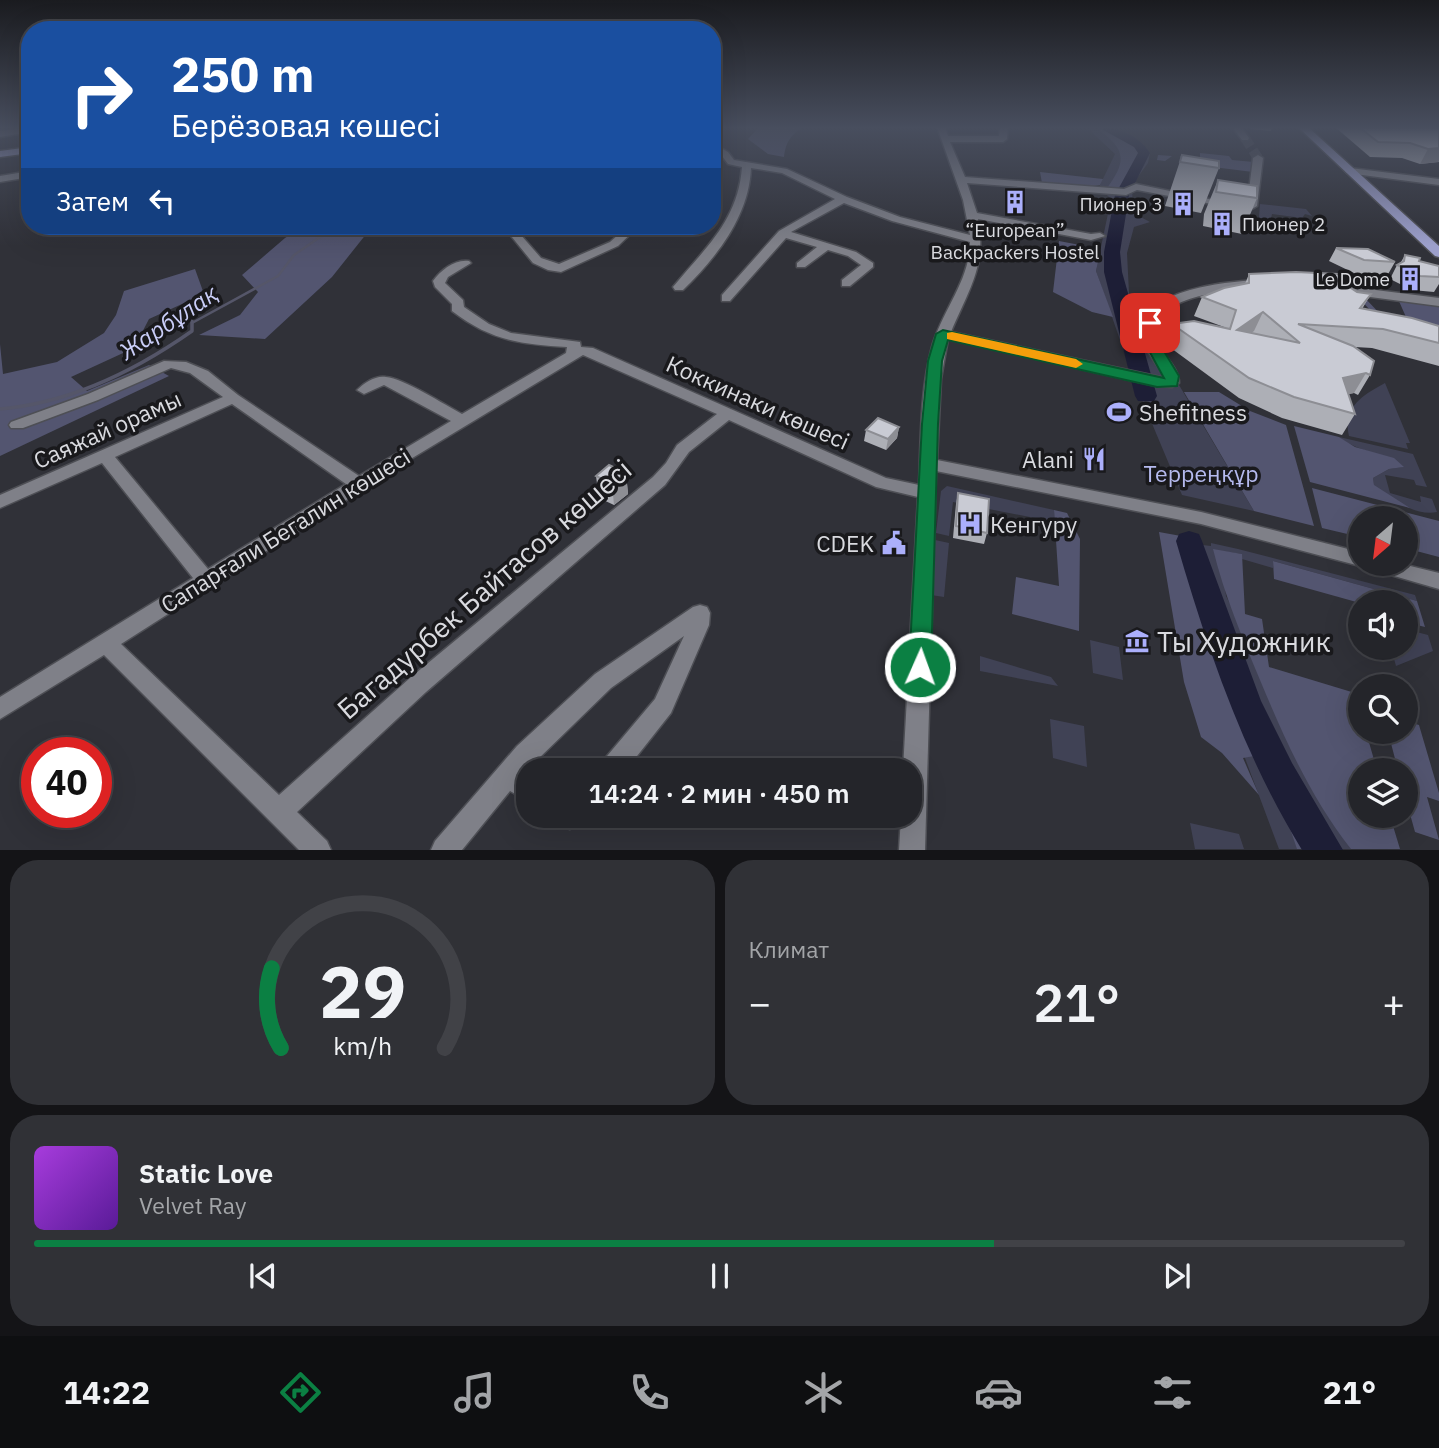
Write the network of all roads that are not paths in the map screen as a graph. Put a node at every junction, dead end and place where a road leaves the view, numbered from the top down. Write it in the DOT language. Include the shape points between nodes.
graph roads {
  1 [pos="747,167"];
  2 [pos="757,167"];
  3 [pos="957,167"];
  4 [pos="1257,167"];
  5 [pos="1345,167"];
  6 [pos="1350,171"];
  7 [pos="21,176"];
  8 [pos="0,179"];
  9 [pos="962,180"];
  10 [pos="1439,182"];
  11 [pos="843,199"];
  12 [pos="972,215"];
  13 [pos="783,233"];
  14 [pos="514,235"];
  15 [pos="624,235"];
  16 [pos="1100,236"];
  17 [pos="976,240"];
  18 [pos="826,246"];
  19 [pos="1439,253"];
  20 [pos="465,263"];
  21 [pos="801,265"];
  22 [pos="846,283"];
  23 [pos="1274,284"];
  24 [pos="679,287"];
  25 [pos="1323,288"];
  26 [pos="726,298"];
  27 [pos="1439,302"];
  28 [pos="943,334"];
  29 [pos="573,353"];
  30 [pos="365,390"];
  31 [pos="233,398"];
  32 [pos="727,414"];
  33 [pos="461,420"];
  34 [pos="17,425"];
  35 [pos="104,455"];
  36 [pos="930,464"];
  37 [pos="359,484"];
  38 [pos="927,493"];
  39 [pos="0,502"];
  40 [pos="1348,556"];
  41 [pos="1418,575"];
  42 [pos="204,578"];
  43 [pos="1439,581"];
  44 [pos="107,644"];
  45 [pos="0,709"];
  46 [pos="525,758"];
  47 [pos="621,758"];
  48 [pos="516,767"];
  49 [pos="508,775"];
  50 [pos="516,781"];
  51 [pos="279,812"];
  52 [pos="318,849"];
  53 [pos="444,849"];
  54 [pos="912,849"];
  1 -- 24 [label="street" via="739,203 724,237"];
  2 -- 11 [label="street" via="784,171"];
  3 -- 9 [label="street"];
  4 -- 9 [label="street" via="1252,208 1136,187 1121,191"];
  5 -- 6 [label="main road"];
  6 -- 10 [label="street"];
  6 -- 19 [label="main road"];
  7 -- 8 [label="street"];
  9 -- 12 [label="street"];
  11 -- 13 [label="street"];
  11 -- 17 [label="street" via="895,219"];
  12 -- 16 [label="street"];
  12 -- 17 [label="street"];
  13 -- 18 [label="street"];
  13 -- 26 [label="street"];
  14 -- 15 [label="street" via="542,265 553,269 614,244"];
  17 -- 28 [label="street" via="974,265"];
  18 -- 21 [label="street"];
  18 -- 22 [label="street" via="869,265"];
  20 -- 29 [label="street, Коккинаки көшесі" via="439,281 464,314 491,333 569,343 575,345"];
  23 -- 28 [label="street" via="1214,289 1155,311 1149,338 1172,383"];
  25 -- 27 [label="street"];
  28 -- 36 [label="street" via="935,361"];
  29 -- 32 [label="street, Коккинаки көшесі" via="588,351"];
  29 -- 33 [label="street, Сапарғали Бегалин көшесі"];
  30 -- 33 [label="street" via="387,381"];
  31 -- 34 [label="street" via="182,363 169,364"];
  31 -- 35 [label="street, Саяжай орамы"];
  31 -- 37 [label="street"];
  32 -- 38 [label="street, Коккинаки көшесі" via="882,482"];
  32 -- 51 [label="street, Багадурбек Байтасов көшесі" via="683,449 659,481 418,685"];
  33 -- 37 [label="street, Сапарғали Бегалин көшесі"];
  35 -- 39 [label="street, Саяжай орамы"];
  35 -- 42 [label="street"];
  36 -- 38 [label="street"];
  36 -- 40 [label="street" via="1265,534"];
  37 -- 42 [label="street, Сапарғали Бегалин көшесі"];
  38 -- 54 [label="street"];
  41 -- 43 [label="street"];
  42 -- 44 [label="street, Сапарғали Бегалин көшесі"];
  44 -- 45 [label="street, Сапарғали Бегалин көшесі"];
  44 -- 51 [label="street"];
  46 -- 47 [label="street" via="603,681 700,613 699,625 663,706"];
  48 -- 49 [label="street"];
  49 -- 50 [label="street"];
  49 -- 53 [label="street"];
  51 -- 52 [label="street"];
}
